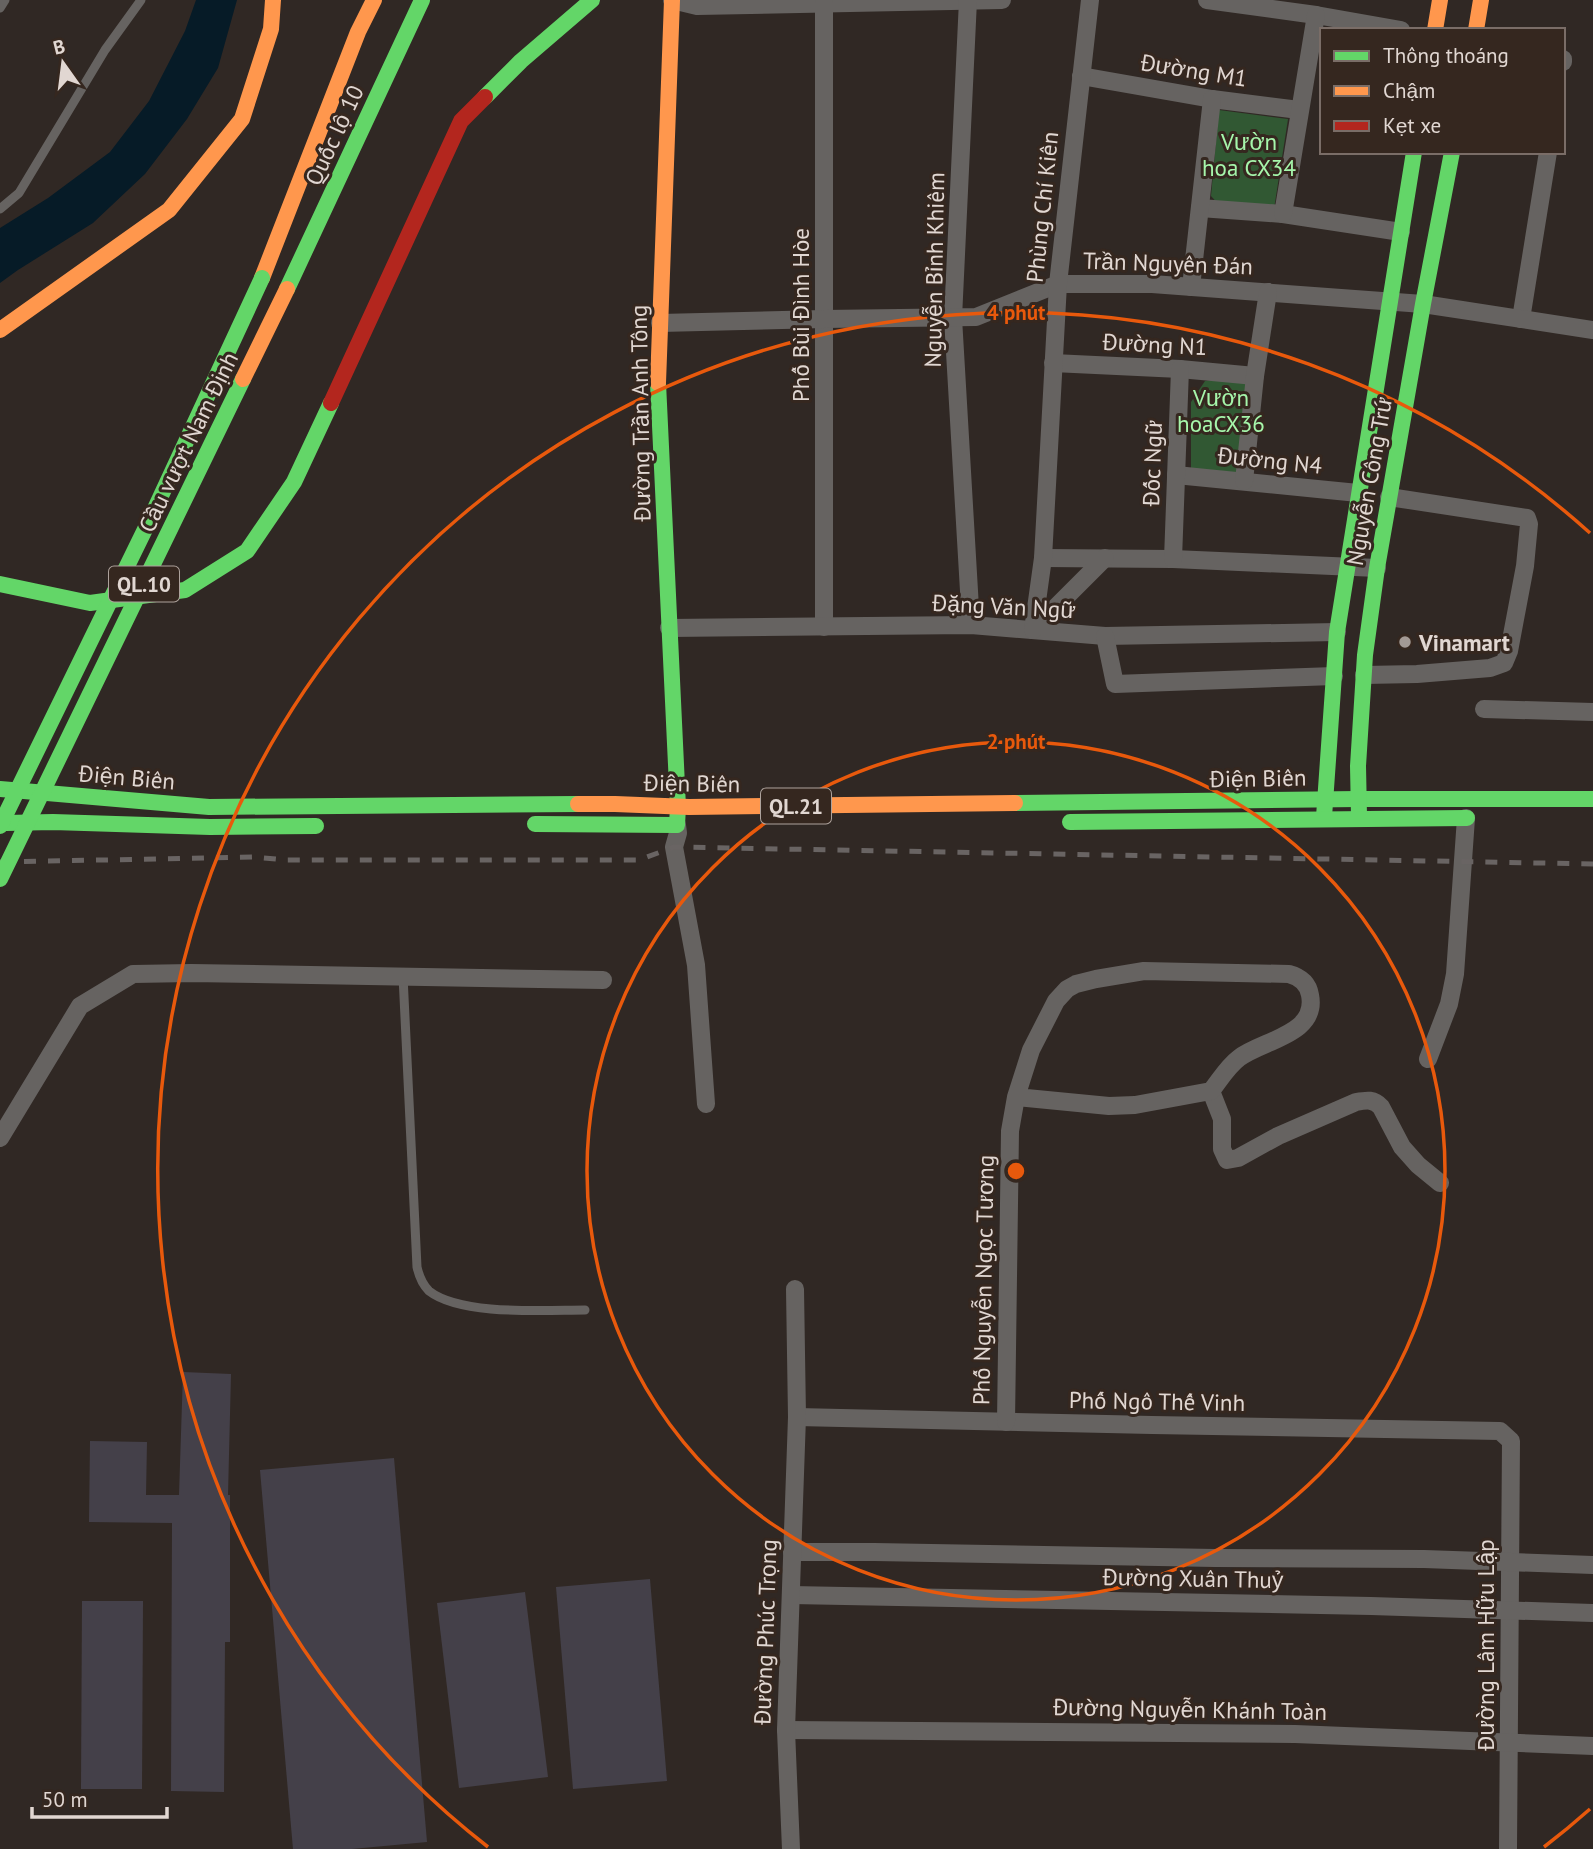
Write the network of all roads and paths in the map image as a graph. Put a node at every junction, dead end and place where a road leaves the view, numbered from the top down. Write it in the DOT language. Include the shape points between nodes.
graph roads {
  1 [pos="5,0"];
  2 [pos="141,0"];
  3 [pos="273,0"];
  4 [pos="373,0"];
  5 [pos="422,0"];
  6 [pos="430,0"];
  7 [pos="592,0"];
  8 [pos="672,0"];
  9 [pos="1002,0"];
  10 [pos="1090,0"];
  11 [pos="1218,0"];
  12 [pos="1440,0"];
  13 [pos="1481,0"];
  14 [pos="968,1"];
  15 [pos="824,4"];
  16 [pos="0,9"];
  17 [pos="1315,15"];
  18 [pos="1390,28"];
  19 [pos="1434,28"];
  20 [pos="1476,28"];
  21 [pos="398,49"];
  22 [pos="1081,76"];
  23 [pos="1212,99"];
  24 [pos="1299,110"];
  25 [pos="1414,154"];
  26 [pos="1452,154"];
  27 [pos="1548,154"];
  28 [pos="1200,208"];
  29 [pos="0,209"];
  30 [pos="1283,214"];
  31 [pos="1401,232"];
  32 [pos="262,278"];
  33 [pos="1058,284"];
  34 [pos="1191,286"];
  35 [pos="287,289"];
  36 [pos="1268,292"];
  37 [pos="1389,301"];
  38 [pos="1423,304"];
  39 [pos="953,318"];
  40 [pos="824,319"];
  41 [pos="1521,319"];
  42 [pos="660,323"];
  43 [pos="0,330"];
  44 [pos="1593,330"];
  45 [pos="1053,363"];
  46 [pos="1180,369"];
  47 [pos="1255,376"];
  48 [pos="1176,475"];
  49 [pos="1244,481"];
  50 [pos="1359,494"];
  51 [pos="1389,497"];
  52 [pos="1042,558"];
  53 [pos="1105,558"];
  54 [pos="1173,559"];
  55 [pos="1347,567"];
  56 [pos="1377,568"];
  57 [pos="0,584"];
  58 [pos="971,625"];
  59 [pos="824,627"];
  60 [pos="669,628"];
  61 [pos="1033,630"];
  62 [pos="1337,632"];
  63 [pos="1105,636"];
  64 [pos="1364,675"];
  65 [pos="1334,676"];
  66 [pos="1484,709"];
  67 [pos="1593,712"];
  68 [pos="0,789"];
  69 [pos="1358,799"];
  70 [pos="1593,799"];
  71 [pos="1326,800"];
  72 [pos="1472,818"];
  73 [pos="683,819"];
  74 [pos="1324,820"];
  75 [pos="1359,820"];
  76 [pos="1050,822"];
  77 [pos="0,824"];
  78 [pos="523,824"];
  79 [pos="334,825"];
  80 [pos="0,879"];
  81 [pos="403,976"];
  82 [pos="603,980"];
  83 [pos="1428,1059"];
  84 [pos="1211,1091"];
  85 [pos="1016,1097"];
  86 [pos="706,1104"];
  87 [pos="0,1138"];
  88 [pos="1440,1183"];
  89 [pos="795,1289"];
  90 [pos="585,1310"];
  91 [pos="797,1417"];
  92 [pos="1006,1422"];
  93 [pos="1511,1441"];
  94 [pos="792,1552"];
  95 [pos="1510,1562"];
  96 [pos="1593,1565"];
  97 [pos="791,1595"];
  98 [pos="1510,1611"];
  99 [pos="1593,1613"];
  100 [pos="786,1730"];
  101 [pos="1509,1743"];
  102 [pos="1593,1746"];
  103 [pos="791,1849"];
  104 [pos="1508,1849"];
  1 -- 16 [label="lane"];
  2 -- 29 [label="lane" via="105,50 19,193"];
  3 -- 43 [label="main road" via="271,29 242,119 169,210"];
  4 -- 32 [label="main road, Quốc lộ 10 / QL.10"];
  5 -- 21 [label="main road, Quốc lộ 10 / QL.10"];
  6 -- 21 [label="main road"];
  7 -- 57 [label="main road" via="461,121 293,482 247,551 185,590 90,603"];
  8 -- 15 [label="street" via="697,6"];
  8 -- 42 [label="main road, Đường Trần Anh Tông"];
  9 -- 14 [label="street"];
  10 -- 22 [label="street, Phùng Chí Kiên"];
  11 -- 17 [label="street"];
  12 -- 19 [label="main road"];
  13 -- 20 [label="main road"];
  14 -- 15 [label="street"];
  14 -- 39 [label="street, Nguyễn Bỉnh Khiêm"];
  15 -- 40 [label="street, Phố Bùi Đình Hòe"];
  17 -- 18 [label="street"];
  17 -- 24 [label="street"];
  21 -- 35 [label="main road, Quốc lộ 10 / QL.10"];
  22 -- 23 [label="street, Đường M1"];
  22 -- 33 [label="street, Phùng Chí Kiên"];
  23 -- 24 [label="street, Đường M1"];
  23 -- 28 [label="street"];
  24 -- 30 [label="street"];
  25 -- 31 [label="main road, Nguyễn Công Trứ"];
  26 -- 38 [label="main road, Nguyễn Công Trứ"];
  27 -- 41 [label="street"];
  28 -- 30 [label="street"];
  28 -- 34 [label="street"];
  30 -- 31 [label="street"];
  31 -- 37 [label="main road, Nguyễn Công Trứ"];
  32 -- 77 [label="main road, Cầu vượt Nam Định / QL.10, bridge"];
  33 -- 34 [label="street, Trần Nguyên Đán"];
  33 -- 39 [label="street, Trần Nguyên Đán" via="976,317"];
  33 -- 45 [label="street, Phùng Chí Kiên"];
  34 -- 36 [label="street, Trần Nguyên Đán"];
  35 -- 80 [label="main road, Cầu vượt Nam Định / QL.10, bridge"];
  36 -- 37 [label="street, Trần Nguyên Đán"];
  36 -- 47 [label="street"];
  37 -- 38 [label="street, Trần Nguyên Đán"];
  37 -- 50 [label="main road, Nguyễn Công Trứ"];
  38 -- 41 [label="street, Trần Nguyên Đán"];
  38 -- 51 [label="main road, Nguyễn Công Trứ"];
  39 -- 40 [label="street, Trần Nguyên Đán"];
  39 -- 58 [label="street, Nguyễn Bỉnh Khiêm"];
  40 -- 42 [label="street, Trần Nguyên Đán"];
  40 -- 59 [label="street, Phố Bùi Đình Hòe"];
  41 -- 44 [label="street, Trần Nguyên Đán"];
  42 -- 60 [label="main road, Đường Trần Anh Tông" via="658,396"];
  45 -- 46 [label="street, Đường N1"];
  45 -- 52 [label="street, Phùng Chí Kiên"];
  46 -- 47 [label="street, Đường N1"];
  46 -- 48 [label="street, Đốc Ngữ"];
  47 -- 49 [label="street"];
  48 -- 49 [label="street, Đường N4"];
  48 -- 54 [label="street, Đốc Ngữ"];
  49 -- 50 [label="street, Đường N4"];
  50 -- 55 [label="main road, Nguyễn Công Trứ"];
  51 -- 56 [label="main road, Nguyễn Công Trứ"];
  51 -- 64 [label="street" via="1527,518 1525,566 1504,663 1490,668"];
  52 -- 53 [label="street"];
  52 -- 61 [label="street, Phùng Chí Kiên"];
  53 -- 54 [label="street"];
  53 -- 61 [label="street"];
  54 -- 55 [label="street"];
  55 -- 56 [label="street"];
  55 -- 62 [label="main road, Nguyễn Công Trứ"];
  56 -- 64 [label="main road, Nguyễn Công Trứ"];
  58 -- 59 [label="street, Đặng Văn Ngữ"];
  58 -- 61 [label="street, Đặng Văn Ngữ"];
  59 -- 60 [label="street, Đặng Văn Ngữ"];
  60 -- 73 [label="main road, Đường Trần Anh Tông"];
  61 -- 63 [label="street, Đặng Văn Ngữ"];
  62 -- 63 [label="street, Đặng Văn Ngữ"];
  62 -- 65 [label="main road, Nguyễn Công Trứ"];
  63 -- 65 [label="street" via="1115,684"];
  64 -- 69 [label="main road, Nguyễn Công Trứ"];
  65 -- 71 [label="main road, Nguyễn Công Trứ"];
  66 -- 67 [label="street"];
  68 -- 73 [label="main road, Điện Biên / QL.21" via="209,807 615,804"];
  69 -- 70 [label="main road, Điện Biên / QL.21"];
  69 -- 71 [label="main road, Điện Biên / QL.21"];
  69 -- 75 [label="main road, Nguyễn Công Trứ"];
  71 -- 73 [label="main road, Điện Biên / QL.21"];
  71 -- 74 [label="main road, Nguyễn Công Trứ"];
  72 -- 75 [label="main road, Điện Biên"];
  72 -- 83 [label="street" via="1455,974"];
  73 -- 78 [label="main road, Điện Biên / QL.21"];
  73 -- 86 [label="street" via="674,847 696,965"];
  74 -- 75 [label="main road, Điện Biên"];
  74 -- 76 [label="main road, Điện Biên"];
  77 -- 79 [label="main road, Điện Biên"];
  81 -- 82 [label="street"];
  81 -- 87 [label="street" via="133,974 80,1006"];
  81 -- 90 [label="lane" via="420,1279 428,1290 455,1303 501,1310"];
  84 -- 85 [label="street" via="1109,1106"];
  84 -- 85 [label="street, Phố Nguyễn Ngọc Tương" via="1240,1056 1292,1033 1305,1020 1310,993 1298,976 1144,971 1076,984 1056,1000 1031,1050"];
  84 -- 88 [label="street" via="1222,1119 1222,1149 1227,1160 1367,1100 1377,1102 1402,1147"];
  85 -- 92 [label="street, Phố Nguyễn Ngọc Tương" via="1010,1131"];
  89 -- 91 [label="street, Đường Phúc Trọng"];
  91 -- 92 [label="street, Phố Ngô Thế Vinh"];
  91 -- 94 [label="street, Đường Phúc Trọng"];
  92 -- 93 [label="street, Phố Ngô Thế Vinh" via="1500,1431"];
  93 -- 95 [label="street, Đường Lâm Hữu Lập"];
  94 -- 95 [label="street, Đường Xuân Thuỷ"];
  94 -- 97 [label="street, Đường Phúc Trọng"];
  95 -- 96 [label="street, Đường Xuân Thuỷ"];
  95 -- 98 [label="street, Đường Lâm Hữu Lập"];
  97 -- 98 [label="street, Đường Xuân Thuỷ"];
  97 -- 100 [label="street, Đường Phúc Trọng"];
  98 -- 99 [label="street, Đường Xuân Thuỷ"];
  98 -- 101 [label="street, Đường Lâm Hữu Lập"];
  100 -- 101 [label="street, Đường Nguyễn Khánh Toàn" via="1295,1734"];
  100 -- 103 [label="street, Đường Phúc Trọng"];
  101 -- 102 [label="street, Đường Nguyễn Khánh Toàn"];
  101 -- 104 [label="street, Đường Lâm Hữu Lập"];
}
